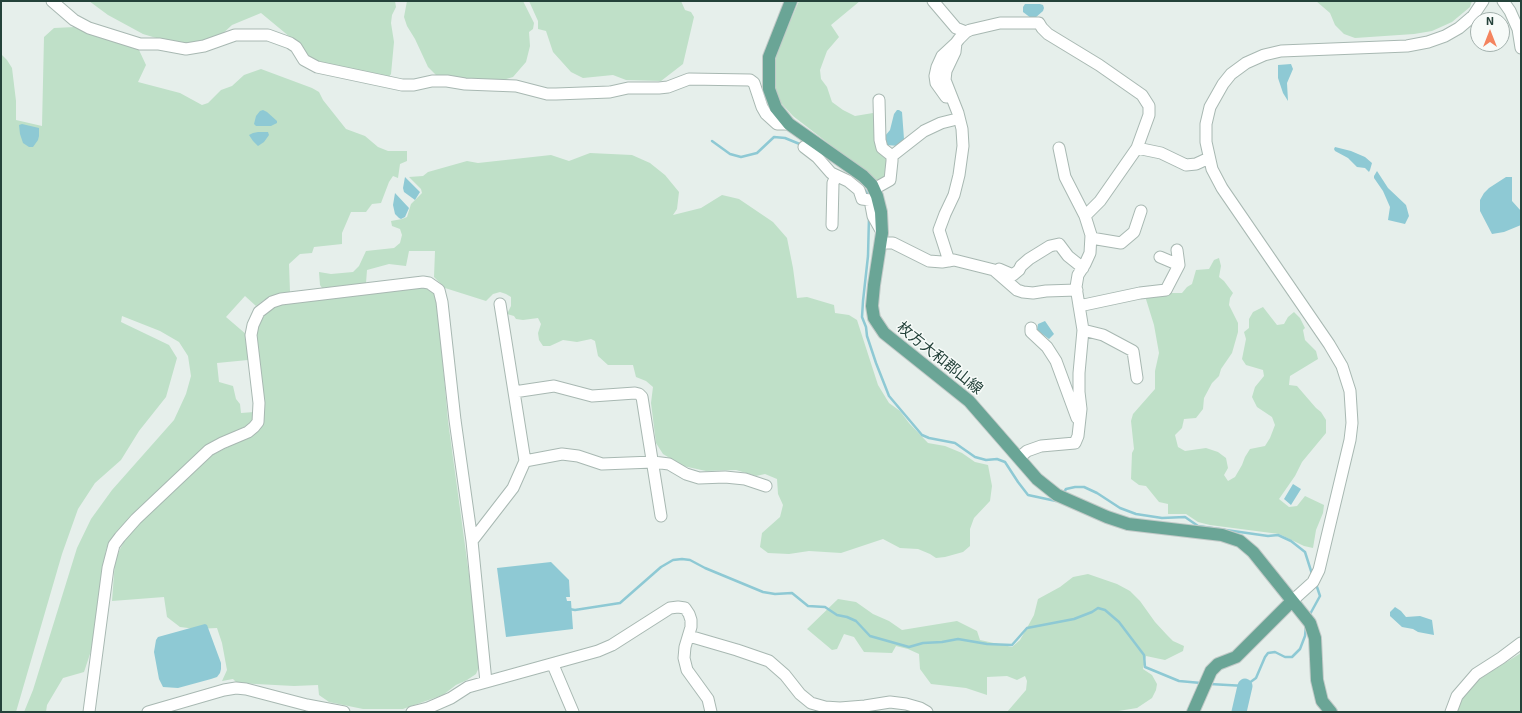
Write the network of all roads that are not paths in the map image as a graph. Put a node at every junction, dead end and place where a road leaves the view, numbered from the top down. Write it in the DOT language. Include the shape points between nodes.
graph roads {
  1 [pos="52,1"];
  2 [pos="791,1"];
  3 [pos="933,1"];
  4 [pos="1483,1"];
  5 [pos="1503,1"];
  6 [pos="959,35"];
  7 [pos="1521,48"];
  8 [pos="949,97"];
  9 [pos="879,100"];
  10 [pos="953,120"];
  11 [pos="789,124"];
  12 [pos="963,142"];
  13 [pos="804,147"];
  14 [pos="1059,148"];
  15 [pos="1137,148"];
  16 [pos="892,156"];
  17 [pos="1209,158"];
  18 [pos="836,176"];
  19 [pos="874,189"];
  20 [pos="1141,211"];
  21 [pos="1085,216"];
  22 [pos="832,225"];
  23 [pos="882,238"];
  24 [pos="1091,238"];
  25 [pos="1177,250"];
  26 [pos="1160,257"];
  27 [pos="949,260"];
  28 [pos="1179,265"];
  29 [pos="1083,268"];
  30 [pos="994,270"];
  31 [pos="1077,290"];
  32 [pos="500,304"];
  33 [pos="1079,306"];
  34 [pos="1031,328"];
  35 [pos="1083,330"];
  36 [pos="1137,378"];
  37 [pos="514,392"];
  38 [pos="1080,424"];
  39 [pos="1019,458"];
  40 [pos="525,461"];
  41 [pos="653,462"];
  42 [pos="766,486"];
  43 [pos="661,516"];
  44 [pos="472,542"];
  45 [pos="1292,601"];
  46 [pos="689,636"];
  47 [pos="1521,643"];
  48 [pos="553,665"];
  49 [pos="486,682"];
  50 [pos="308,708"];
  51 [pos="89,712"];
  52 [pos="148,712"];
  53 [pos="344,712"];
  54 [pos="412,712"];
  55 [pos="573,712"];
  56 [pos="711,712"];
  57 [pos="928,712"];
  58 [pos="1193,712"];
  59 [pos="1332,712"];
  60 [pos="1451,712"];
  1 -- 11 [label="street" via="74,20 89,28 140,44 159,44 186,50 235,35 268,35 290,43 296,47 304,60 317,67 402,85 447,81 516,86 547,94 659,88 689,79 750,80 754,83 766,114 777,124"];
  2 -- 11 [label="main road, 枚方大和郡山線" via="769,57 768,73 769,89 776,108"];
  3 -- 6 [label="street"];
  4 -- 17 [label="street" via="1473,16 1459,28 1428,42 1407,46 1281,51 1246,63 1231,74 1210,107 1206,124"];
  5 -- 7 [label="street" via="1518,29"];
  6 -- 8 [label="street" via="946,72"];
  6 -- 15 [label="street" via="1000,23 1039,23 1048,34 1142,95 1149,106 1149,115"];
  8 -- 10 [label="street"];
  8 -- 12 [label="street" via="958,113"];
  9 -- 16 [label="street" via="880,140 882,148"];
  10 -- 12 [label="street"];
  10 -- 16 [label="street" via="924,131"];
  11 -- 19 [label="main road, 枚方大和郡山線" via="863,176"];
  12 -- 27 [label="street" via="954,195 940,230"];
  13 -- 18 [label="street"];
  14 -- 21 [label="street" via="1065,178"];
  15 -- 17 [label="street" via="1161,153 1186,165"];
  15 -- 21 [label="street" via="1100,201"];
  16 -- 19 [label="street" via="890,180"];
  17 -- 45 [label="street" via="1222,188 1339,360 1350,392 1350,440 1319,570 1313,582"];
  18 -- 22 [label="street" via="833,183"];
  18 -- 23 [label="street" via="859,190 862,198 870,200"];
  19 -- 23 [label="main road, 枚方大和郡山線" via="881,212"];
  20 -- 24 [label="street" via="1134,232 1121,243"];
  21 -- 24 [label="street"];
  23 -- 27 [label="street" via="929,261"];
  23 -- 39 [label="main road, 枚方大和郡山線" via="874,285 874,318 884,333 969,401"];
  24 -- 29 [label="street" via="1090,253"];
  25 -- 28 [label="street"];
  26 -- 28 [label="street"];
  27 -- 30 [label="street"];
  28 -- 33 [label="street" via="1166,290"];
  29 -- 30 [label="street" via="1068,256 1059,244 1050,246 1029,259 1013,274"];
  29 -- 31 [label="street" via="1078,275"];
  30 -- 31 [label="street" via="1017,290 1023,292"];
  31 -- 33 [label="street"];
  32 -- 37 [label="street"];
  33 -- 35 [label="street"];
  34 -- 38 [label="street" via="1031,332 1056,361"];
  35 -- 36 [label="street" via="1103,335 1133,351"];
  35 -- 38 [label="street" via="1079,373"];
  37 -- 40 [label="street"];
  37 -- 41 [label="street" via="554,386 592,396 640,394"];
  38 -- 39 [label="street" via="1074,442 1041,446 1027,451"];
  39 -- 45 [label="main road, 枚方大和郡山線" via="1037,479 1061,497 1128,524 1222,536 1240,541 1253,552"];
  40 -- 41 [label="street" via="562,454 602,464"];
  40 -- 44 [label="street" via="513,488"];
  41 -- 42 [label="street" via="669,464 699,478 738,478"];
  41 -- 43 [label="street"];
  44 -- 49 [label="street"];
  44 -- 51 [label="street" via="439,290 423,282 281,298 259,312 251,335 259,403 258,422 248,432 222,442 204,454 136,519 114,545 108,568"];
  45 -- 58 [label="main road" via="1236,657 1218,664 1211,671"];
  45 -- 59 [label="main road, 枚方大和郡山線" via="1310,623 1315,638 1317,680 1322,701"];
  46 -- 48 [label="street" via="691,627 689,614 685,608 670,608 612,645"];
  46 -- 56 [label="street" via="684,658 687,670 708,699"];
  46 -- 57 [label="street" via="769,661 811,703 840,708 890,702 906,704"];
  47 -- 60 [label="street" via="1476,674 1457,696"];
  48 -- 49 [label="street"];
  48 -- 55 [label="street"];
  49 -- 54 [label="street" via="428,708"];
  50 -- 52 [label="street" via="257,691 236,688"];
  50 -- 53 [label="street"];
}
